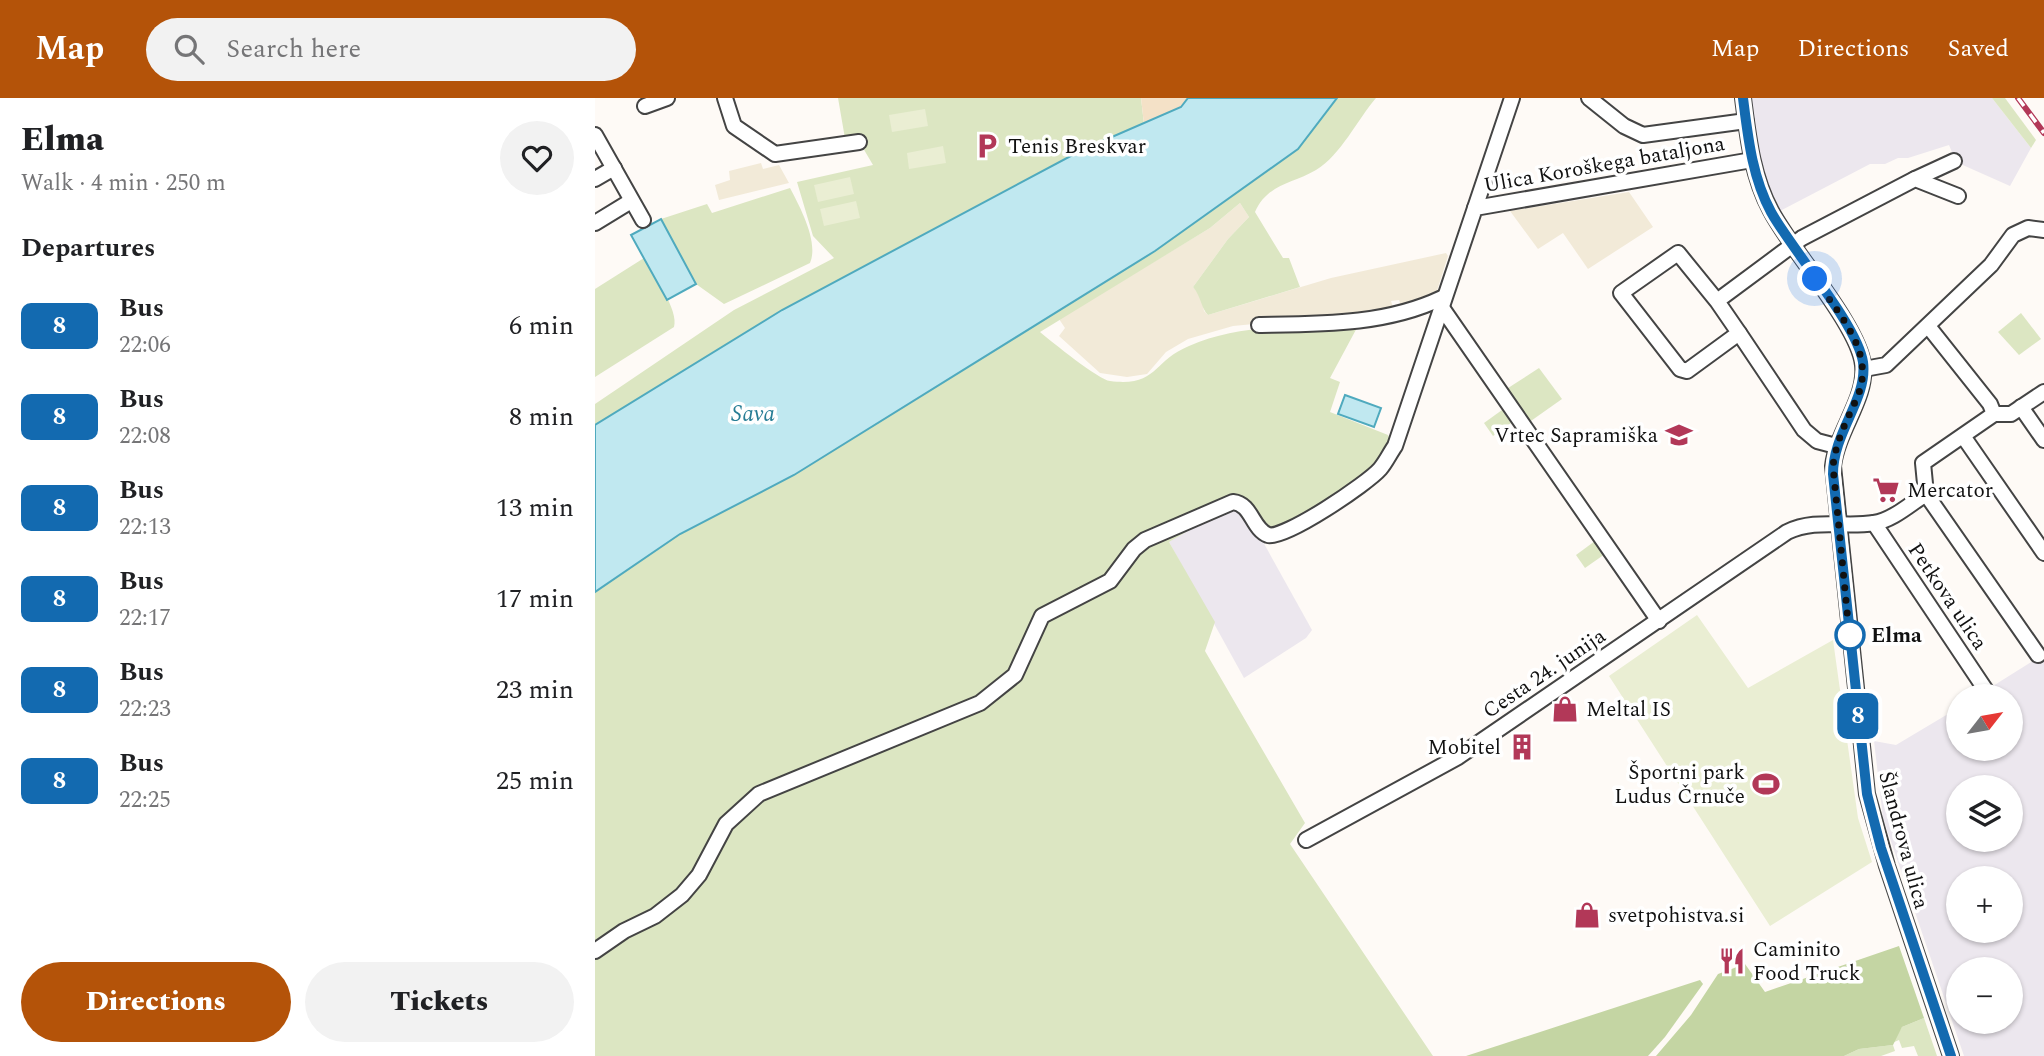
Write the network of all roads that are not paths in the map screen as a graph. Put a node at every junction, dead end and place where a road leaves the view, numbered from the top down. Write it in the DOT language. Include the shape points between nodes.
graph roads {
  1 [pos="667,98"];
  2 [pos="725,98"];
  3 [pos="1511,98"];
  4 [pos="1590,98"];
  5 [pos="1743,98"];
  6 [pos="645,106"];
  7 [pos="1746,121"];
  8 [pos="595,135"];
  9 [pos="859,142"];
  10 [pos="1752,160"];
  11 [pos="1954,161"];
  12 [pos="614,168"];
  13 [pos="595,179"];
  14 [pos="1915,179"];
  15 [pos="1958,197"];
  16 [pos="631,201"];
  17 [pos="1475,208"];
  18 [pos="643,220"];
  19 [pos="595,223"];
  20 [pos="2044,230"];
  21 [pos="1793,246"];
  22 [pos="1717,301"];
  23 [pos="1441,302"];
  24 [pos="1259,325"];
  25 [pos="1928,326"];
  26 [pos="1739,333"];
  27 [pos="1864,369"];
  28 [pos="2044,392"];
  29 [pos="2021,407"];
  30 [pos="1994,414"];
  31 [pos="1963,436"];
  32 [pos="2044,440"];
  33 [pos="1836,446"];
  34 [pos="1926,494"];
  35 [pos="1838,523"];
  36 [pos="1874,523"];
  37 [pos="2044,553"];
  38 [pos="1659,621"];
  39 [pos="2038,655"];
  40 [pos="1982,684"];
  41 [pos="1305,841"];
  42 [pos="595,951"];
  43 [pos="1951,1056"];
  1 -- 6 [label="street"];
  2 -- 9 [label="street" via="734,126 775,154"];
  3 -- 17 [label="street"];
  4 -- 7 [label="street" via="1643,135"];
  5 -- 7 [label="street"];
  7 -- 10 [label="street"];
  8 -- 12 [label="street"];
  10 -- 17 [label="street, Ulica Koroškega bataljona"];
  10 -- 21 [label="street" via="1769,207"];
  11 -- 14 [label="street"];
  12 -- 13 [label="street"];
  12 -- 16 [label="street"];
  14 -- 15 [label="street"];
  14 -- 21 [label="street"];
  16 -- 18 [label="street"];
  16 -- 19 [label="street"];
  17 -- 23 [label="street, Ulica Koroškega bataljona"];
  20 -- 25 [label="street" via="2028,228 2013,235 1991,265"];
  21 -- 22 [label="street"];
  21 -- 27 [label="street" via="1855,340"];
  22 -- 26 [label="street"];
  22 -- 26 [label="street" via="1678,253 1621,293 1684,371"];
  23 -- 24 [label="street" via="1384,318"];
  23 -- 38 [label="street"];
  23 -- 42 [label="street, Ulica Koroškega bataljona" via="1395,446 1380,469 1278,535 1264,532 1243,506 1233,502 1145,540 1110,580 1042,616 1015,675 1003,687 980,703 759,794 726,824 683,895"];
  25 -- 27 [label="street" via="1886,365"];
  25 -- 30 [label="street"];
  26 -- 33 [label="street" via="1804,430 1817,441"];
  27 -- 33 [label="street" via="1861,390"];
  28 -- 29 [label="street"];
  29 -- 30 [label="street" via="2011,414"];
  29 -- 32 [label="street"];
  30 -- 31 [label="street"];
  31 -- 34 [label="street" via="1923,463"];
  31 -- 37 [label="street"];
  33 -- 35 [label="street, Šlandrova ulica" via="1833,466"];
  34 -- 36 [label="street" via="1887,520"];
  34 -- 39 [label="street, Petkova ulica"];
  35 -- 36 [label="street"];
  35 -- 38 [label="street, Cesta 24. junija" via="1787,532"];
  35 -- 43 [label="street, Šlandrova ulica" via="1867,794"];
  36 -- 40 [label="street, Petkova ulica"];
  38 -- 41 [label="street, Cesta 24. junija" via="1458,757"];
}
